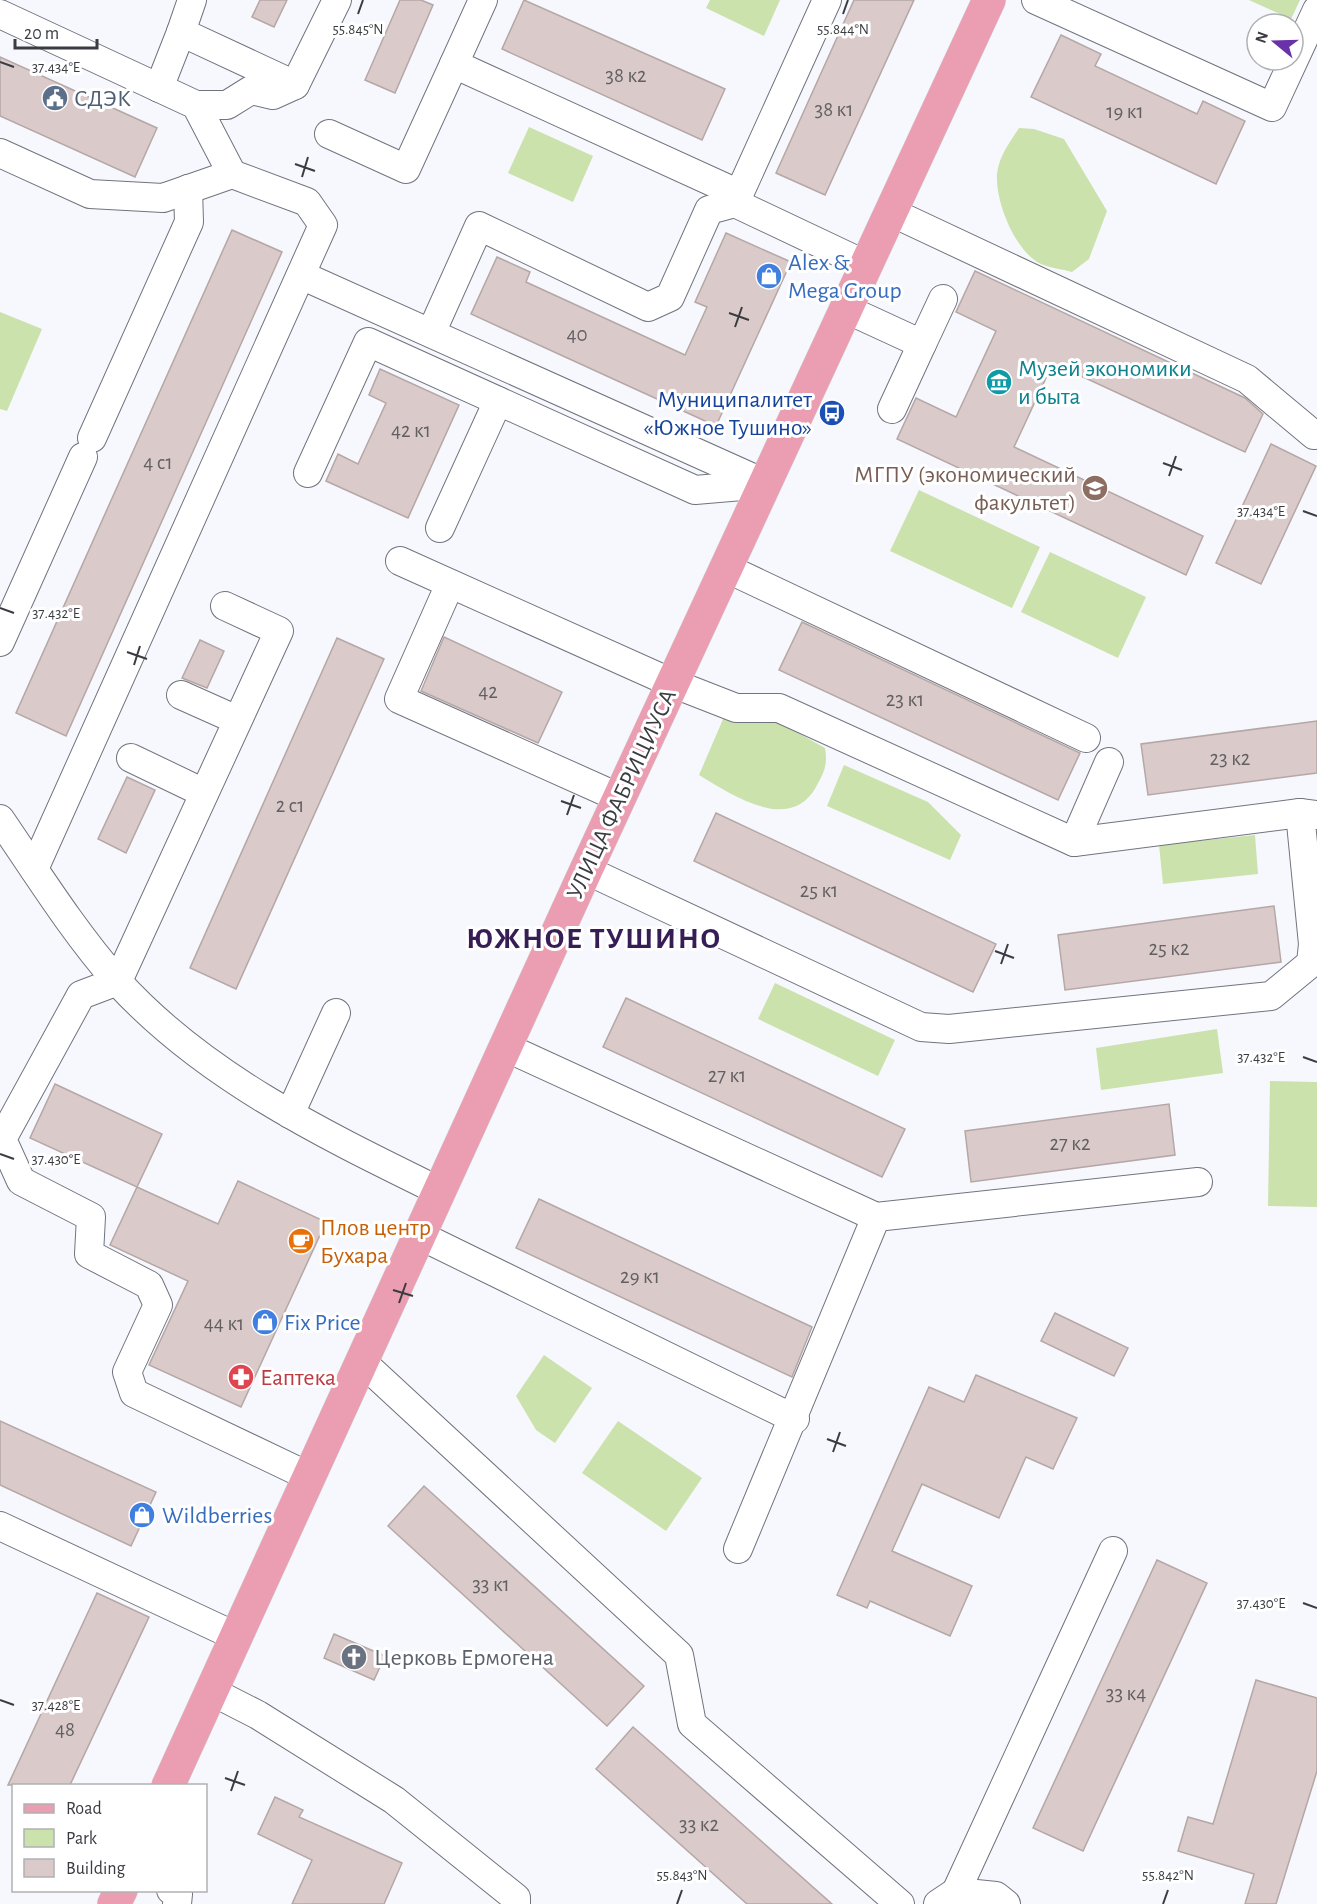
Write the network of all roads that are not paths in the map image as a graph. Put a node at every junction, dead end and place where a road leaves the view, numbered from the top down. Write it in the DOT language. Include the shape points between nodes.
graph roads {
  1 [pos="192,0"];
  2 [pos="337,0"];
  3 [pos="483,0"];
  4 [pos="827,0"];
  5 [pos="989,0"];
  6 [pos="1036,0"];
  7 [pos="1317,10"];
  8 [pos="0,14"];
  9 [pos="181,32"];
  10 [pos="454,64"];
  11 [pos="295,85"];
  12 [pos="159,88"];
  13 [pos="196,105"];
  14 [pos="329,134"];
  15 [pos="0,153"];
  16 [pos="231,174"];
  17 [pos="188,189"];
  18 [pos="737,199"];
  19 [pos="891,212"];
  20 [pos="866,266"];
  21 [pos="301,275"];
  22 [pos="943,299"];
  23 [pos="846,309"];
  24 [pos="431,333"];
  25 [pos="922,344"];
  26 [pos="498,401"];
  27 [pos="892,409"];
  28 [pos="1314,435"];
  29 [pos="308,473"];
  30 [pos="765,483"];
  31 [pos="440,528"];
  32 [pos="400,561"];
  33 [pos="726,568"];
  34 [pos="450,584"];
  35 [pos="225,606"];
  36 [pos="0,642"];
  37 [pos="672,683"];
  38 [pos="182,695"];
  39 [pos="237,720"];
  40 [pos="1086,738"];
  41 [pos="131,758"];
  42 [pos="1109,762"];
  43 [pos="204,793"];
  44 [pos="620,798"];
  45 [pos="1309,814"];
  46 [pos="0,819"];
  47 [pos="1074,842"];
  48 [pos="34,869"];
  49 [pos="586,870"];
  50 [pos="118,981"];
  51 [pos="336,1013"];
  52 [pos="505,1047"];
  53 [pos="290,1114"];
  54 [pos="1198,1182"];
  55 [pos="439,1191"];
  56 [pos="876,1217"];
  57 [pos="419,1235"];
  58 [pos="361,1361"];
  59 [pos="795,1419"];
  60 [pos="308,1476"];
  61 [pos="0,1526"];
  62 [pos="738,1550"];
  63 [pos="1113,1551"];
  64 [pos="235,1636"];
  65 [pos="211,1691"];
  66 [pos="168,1784"];
  67 [pos="947,1898"];
  68 [pos="516,1904"];
  69 [pos="900,1904"];
  70 [pos="1006,1904"];
  1 -- 9 [label="street"];
  2 -- 11 [label="street"];
  3 -- 10 [label="street"];
  4 -- 18 [label="street"];
  5 -- 19 [label="main road, УЛИЦА ФАБРИЦИУСА"];
  6 -- 7 [label="street" via="1272,107"];
  8 -- 12 [label="street"];
  9 -- 11 [label="street"];
  9 -- 12 [label="street"];
  10 -- 14 [label="street" via="406,169"];
  10 -- 18 [label="street"];
  11 -- 13 [label="street" via="273,95 251,90 227,105"];
  12 -- 13 [label="street"];
  13 -- 16 [label="street"];
  15 -- 17 [label="street" via="90,194 163,198"];
  16 -- 17 [label="street"];
  16 -- 21 [label="street" via="307,202 323,225"];
  17 -- 36 [label="street" via="189,222"];
  18 -- 20 [label="street"];
  18 -- 24 [label="street" via="709,210 670,297 648,307 480,226"];
  19 -- 20 [label="main road, УЛИЦА ФАБРИЦИУСА"];
  19 -- 28 [label="street" via="1247,379"];
  20 -- 23 [label="main road, УЛИЦА ФАБРИЦИУСА"];
  21 -- 24 [label="street"];
  21 -- 48 [label="street"];
  22 -- 25 [label="street"];
  23 -- 25 [label="street"];
  23 -- 30 [label="main road, УЛИЦА ФАБРИЦИУСА"];
  24 -- 30 [label="street"];
  25 -- 27 [label="street"];
  26 -- 29 [label="street" via="368,342"];
  26 -- 30 [label="street" via="695,490"];
  26 -- 31 [label="street"];
  30 -- 33 [label="main road, УЛИЦА ФАБРИЦИУСА"];
  32 -- 34 [label="street"];
  33 -- 37 [label="main road, УЛИЦА ФАБРИЦИУСА"];
  33 -- 40 [label="street"];
  34 -- 37 [label="street"];
  34 -- 44 [label="street" via="399,699"];
  35 -- 39 [label="street" via="279,631"];
  37 -- 44 [label="main road, УЛИЦА ФАБРИЦИУСА"];
  37 -- 47 [label="street" via="736,708 779,708"];
  38 -- 39 [label="street"];
  39 -- 43 [label="street"];
  41 -- 43 [label="street"];
  42 -- 47 [label="street"];
  43 -- 50 [label="street"];
  44 -- 49 [label="main road, УЛИЦА ФАБРИЦИУСА"];
  45 -- 47 [label="street"];
  45 -- 49 [label="street" via="1311,963 1271,996 949,1029 921,1027"];
  46 -- 48 [label="street"];
  48 -- 50 [label="street"];
  49 -- 52 [label="main road, УЛИЦА ФАБРИЦИУСА"];
  50 -- 53 [label="street" via="190,1046"];
  50 -- 60 [label="street" via="81,995 2,1138 21,1181 91,1217 89,1254 148,1286 158,1305 127,1372 134,1392"];
  51 -- 53 [label="street"];
  52 -- 55 [label="main road, УЛИЦА ФАБРИЦИУСА"];
  52 -- 56 [label="street"];
  53 -- 55 [label="street"];
  54 -- 56 [label="street"];
  55 -- 57 [label="main road, УЛИЦА ФАБРИЦИУСА"];
  56 -- 59 [label="street"];
  57 -- 58 [label="main road, УЛИЦА ФАБРИЦИУСА"];
  57 -- 59 [label="street"];
  58 -- 60 [label="main road, УЛИЦА ФАБРИЦИУСА"];
  58 -- 69 [label="street" via="679,1655 692,1725"];
  59 -- 62 [label="street"];
  60 -- 64 [label="main road, УЛИЦА ФАБРИЦИУСА"];
  61 -- 64 [label="street"];
  63 -- 67 [label="street"];
  64 -- 65 [label="main road, УЛИЦА ФАБРИЦИУСА"];
  65 -- 66 [label="main road, УЛИЦА ФАБРИЦИУСА"];
  65 -- 68 [label="street" via="258,1714 394,1800 516,1898"];
  67 -- 70 [label="street" via="996,1896"];
}
